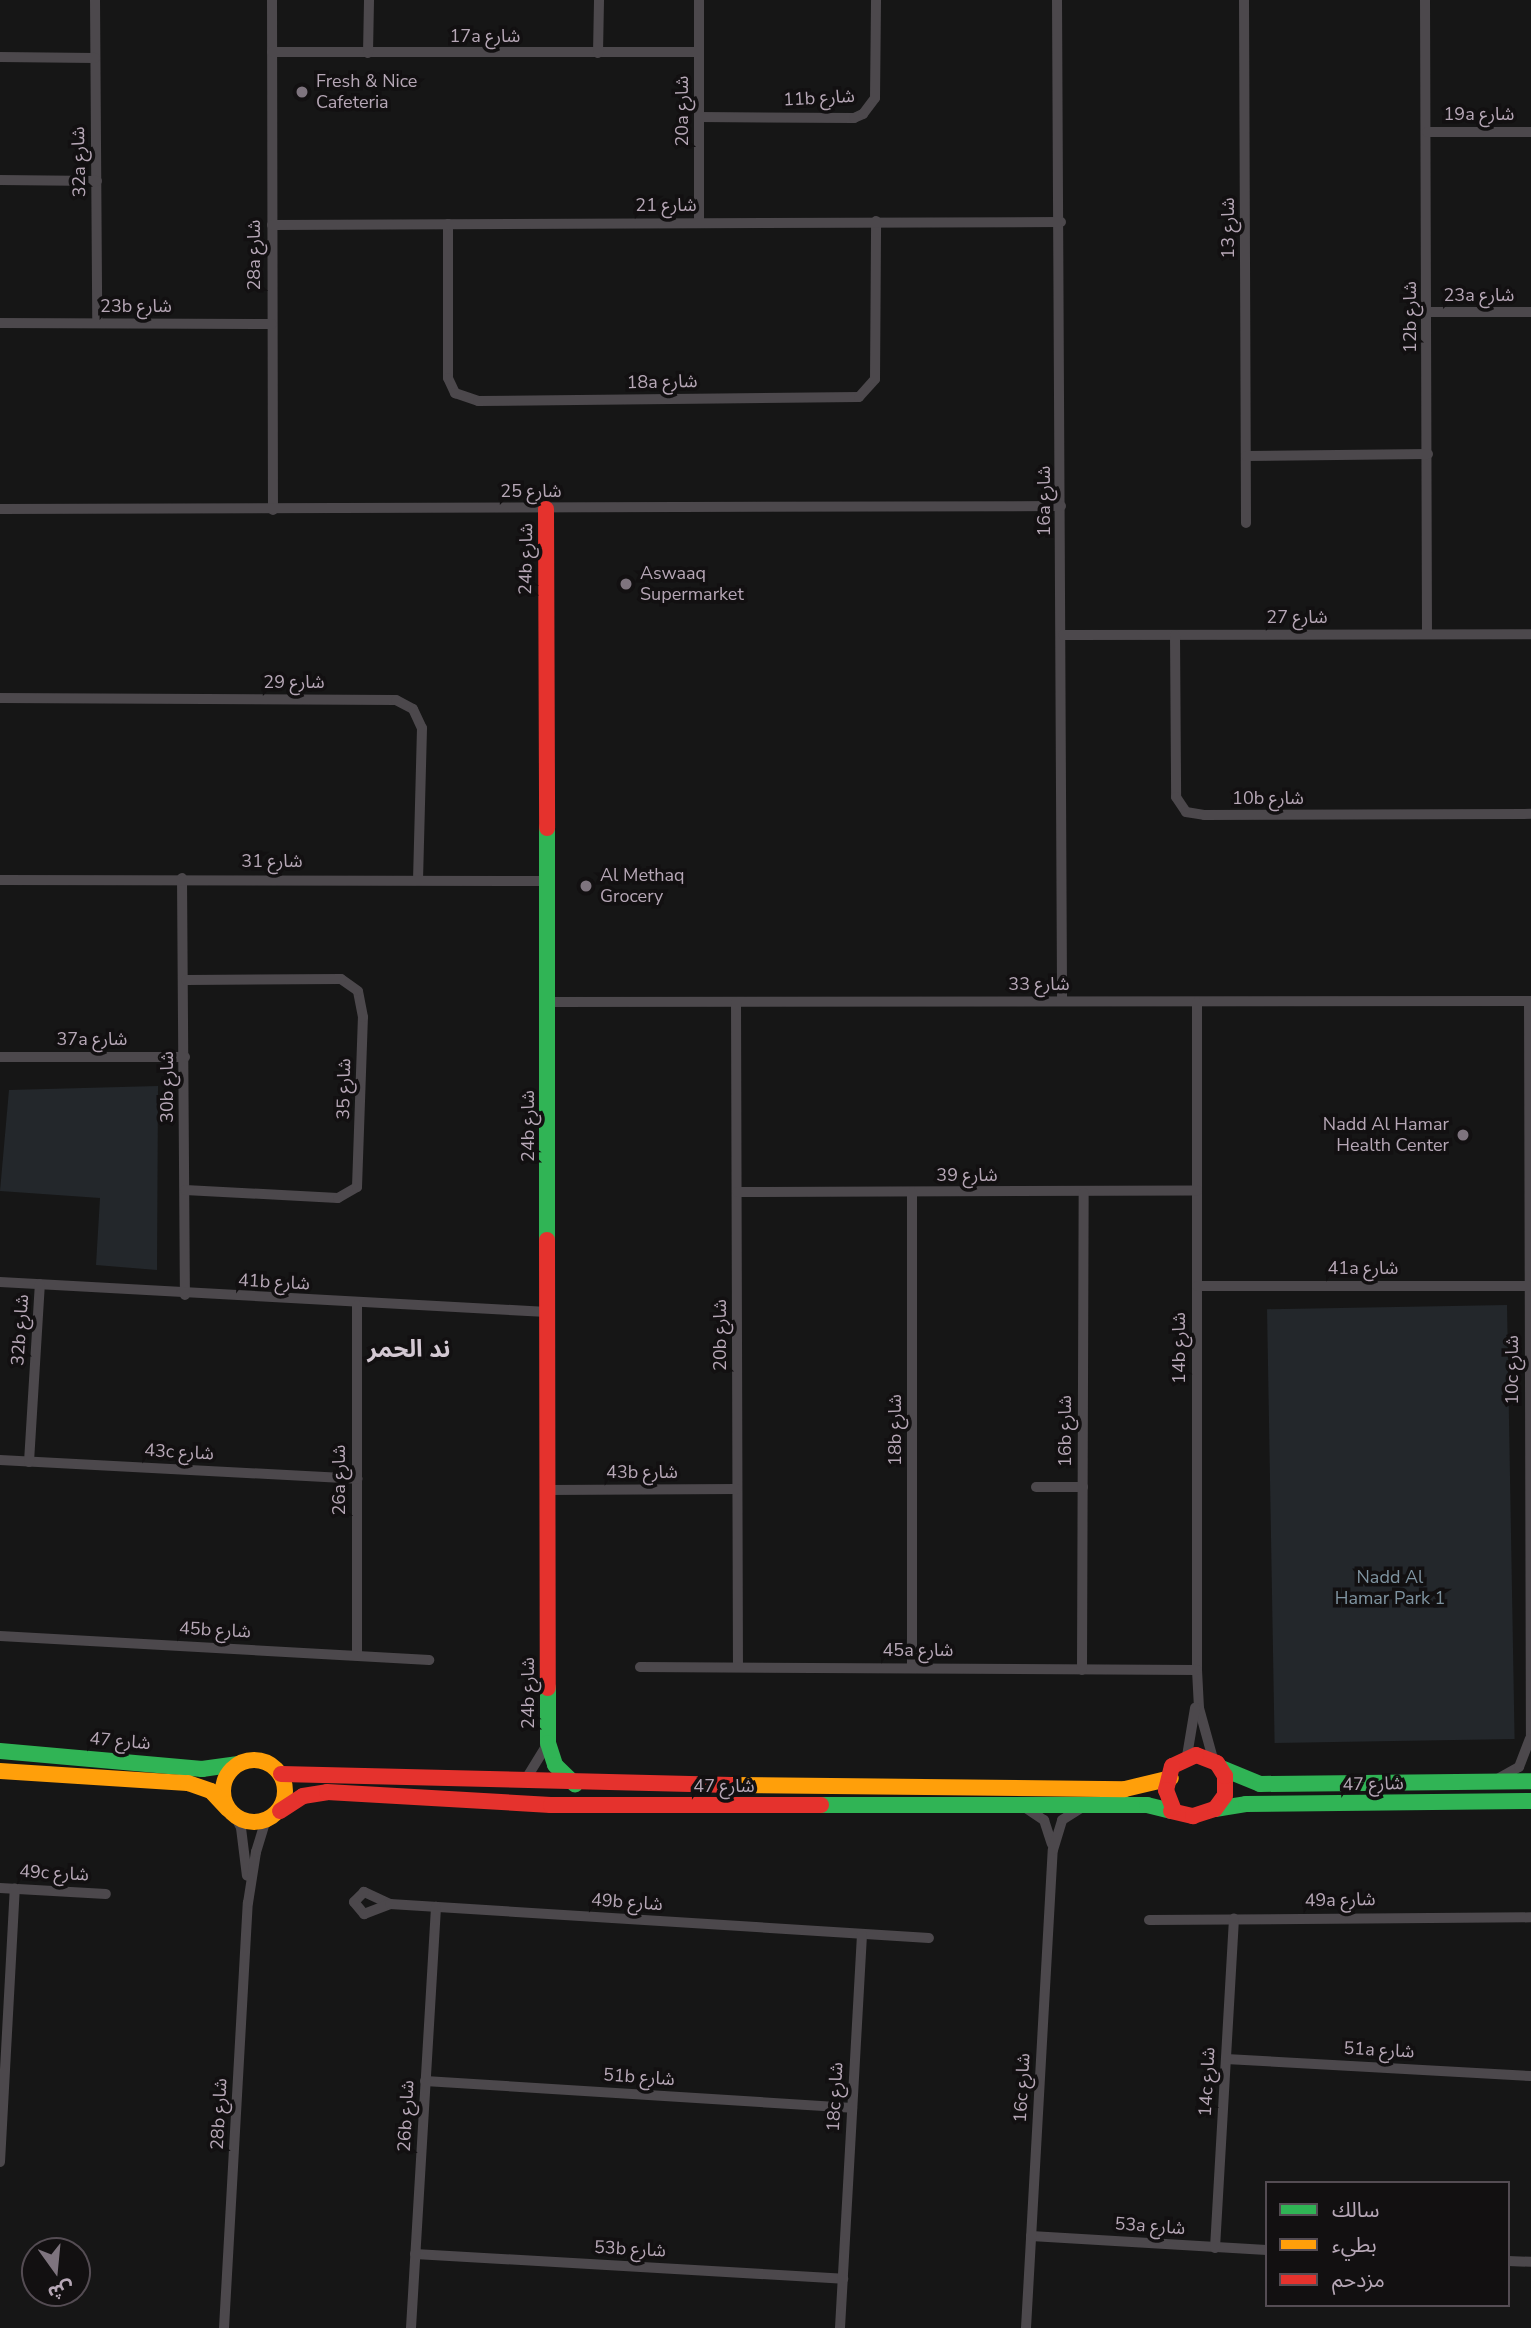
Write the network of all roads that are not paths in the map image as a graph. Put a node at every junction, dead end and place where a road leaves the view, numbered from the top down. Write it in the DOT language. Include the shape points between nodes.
graph roads {
  1 [pos="95,0"];
  2 [pos="272,0"];
  3 [pos="369,0"];
  4 [pos="598,0"];
  5 [pos="699,0"];
  6 [pos="876,0"];
  7 [pos="1057,0"];
  8 [pos="1244,0"];
  9 [pos="1425,0"];
  10 [pos="272,51"];
  11 [pos="699,52"];
  12 [pos="368,53"];
  13 [pos="598,53"];
  14 [pos="0,57"];
  15 [pos="95,58"];
  16 [pos="699,117"];
  17 [pos="1427,132"];
  18 [pos="1531,132"];
  19 [pos="0,180"];
  20 [pos="97,181"];
  21 [pos="876,221"];
  22 [pos="699,222"];
  23 [pos="1061,222"];
  24 [pos="448,224"];
  25 [pos="272,225"];
  26 [pos="1427,312"];
  27 [pos="1531,312"];
  28 [pos="0,323"];
  29 [pos="97,323"];
  30 [pos="272,324"];
  31 [pos="1428,454"];
  32 [pos="1246,456"];
  33 [pos="1061,506"];
  34 [pos="0,509"];
  35 [pos="546,509"];
  36 [pos="273,510"];
  37 [pos="1246,523"];
  38 [pos="1427,634"];
  39 [pos="1531,634"];
  40 [pos="1063,635"];
  41 [pos="1175,635"];
  42 [pos="0,698"];
  43 [pos="1531,814"];
  44 [pos="182,878"];
  45 [pos="418,879"];
  46 [pos="0,880"];
  47 [pos="544,881"];
  48 [pos="186,980"];
  49 [pos="1062,1001"];
  50 [pos="1530,1001"];
  51 [pos="547,1002"];
  52 [pos="736,1002"];
  53 [pos="1197,1002"];
  54 [pos="0,1057"];
  55 [pos="185,1057"];
  56 [pos="185,1190"];
  57 [pos="1197,1190"];
  58 [pos="737,1192"];
  59 [pos="912,1192"];
  60 [pos="1084,1193"];
  61 [pos="1530,1265"];
  62 [pos="0,1282"];
  63 [pos="40,1284"];
  64 [pos="1197,1286"];
  65 [pos="1530,1286"];
  66 [pos="185,1295"];
  67 [pos="357,1305"];
  68 [pos="547,1312"];
  69 [pos="1530,1314"];
  70 [pos="0,1460"];
  71 [pos="29,1462"];
  72 [pos="357,1479"];
  73 [pos="1036,1487"];
  74 [pos="1083,1487"];
  75 [pos="737,1489"];
  76 [pos="547,1490"];
  77 [pos="1531,1500"];
  78 [pos="0,1636"];
  79 [pos="357,1655"];
  80 [pos="429,1660"];
  81 [pos="640,1667"];
  82 [pos="738,1667"];
  83 [pos="912,1668"];
  84 [pos="1082,1670"];
  85 [pos="1197,1670"];
  86 [pos="1197,1695"];
  87 [pos="1531,1741"];
  88 [pos="548,1743"];
  89 [pos="0,1751"];
  90 [pos="1187,1756"];
  91 [pos="237,1764"];
  92 [pos="1217,1764"];
  93 [pos="0,1771"];
  94 [pos="281,1774"];
  95 [pos="1171,1777"];
  96 [pos="1487,1781"];
  97 [pos="1531,1781"];
  98 [pos="524,1782"];
  99 [pos="575,1784"];
  100 [pos="1531,1801"];
  101 [pos="1020,1806"];
  102 [pos="1084,1807"];
  103 [pos="1173,1808"];
  104 [pos="1215,1810"];
  105 [pos="232,1813"];
  106 [pos="273,1816"];
  107 [pos="1053,1850"];
  108 [pos="0,1888"];
  109 [pos="15,1888"];
  110 [pos="106,1894"];
  111 [pos="248,1903"];
  112 [pos="390,1905"];
  113 [pos="436,1907"];
  114 [pos="1531,1917"];
  115 [pos="1234,1919"];
  116 [pos="1149,1920"];
  117 [pos="862,1935"];
  118 [pos="929,1938"];
  119 [pos="1226,2059"];
  120 [pos="3,2060"];
  121 [pos="1531,2076"];
  122 [pos="425,2081"];
  123 [pos="852,2108"];
  124 [pos="0,2162"];
  125 [pos="1031,2236"];
  126 [pos="1215,2248"];
  127 [pos="1265,2250"];
  128 [pos="415,2254"];
  129 [pos="1510,2261"];
  130 [pos="1531,2262"];
  131 [pos="843,2279"];
  132 [pos="224,2328"];
  133 [pos="411,2328"];
  134 [pos="840,2328"];
  135 [pos="1026,2328"];
  1 -- 15 [label="street, 32a شارع"];
  2 -- 10 [label="street, 28a شارع"];
  3 -- 12 [label="street"];
  4 -- 13 [label="street"];
  5 -- 11 [label="street, 20a شارع"];
  6 -- 16 [label="street, 11b شارع" via="875,98 863,114 854,118"];
  7 -- 23 [label="street, 16a شارع"];
  8 -- 32 [label="street, شارع 13"];
  9 -- 17 [label="street, 12b شارع"];
  10 -- 12 [label="street, 17a شارع"];
  10 -- 25 [label="street, 28a شارع"];
  11 -- 13 [label="street, 17a شارع"];
  11 -- 16 [label="street, 20a شارع"];
  12 -- 13 [label="street, 17a شارع"];
  14 -- 15 [label="street"];
  15 -- 20 [label="street, 32a شارع"];
  16 -- 22 [label="street, 20a شارع"];
  17 -- 18 [label="street, 19a شارع"];
  17 -- 26 [label="street, 12b شارع"];
  19 -- 20 [label="street"];
  20 -- 29 [label="street, 32a شارع"];
  21 -- 22 [label="street, شارع 21"];
  21 -- 23 [label="street, شارع 21"];
  21 -- 24 [label="street, 18a شارع" via="876,379 859,397 492,401 462,398 448,377"];
  22 -- 24 [label="street, شارع 21"];
  23 -- 33 [label="street, 16a شارع"];
  24 -- 25 [label="street, شارع 21"];
  25 -- 30 [label="street, 28a شارع"];
  26 -- 27 [label="street, 23a شارع"];
  26 -- 31 [label="street, 12b شارع"];
  28 -- 29 [label="street, 23b شارع"];
  29 -- 30 [label="street, 23b شارع"];
  30 -- 36 [label="street, 28a شارع"];
  31 -- 32 [label="street"];
  31 -- 38 [label="street, 12b شارع"];
  32 -- 37 [label="street, شارع 13"];
  33 -- 35 [label="street, شارع 25"];
  33 -- 40 [label="street, 16a شارع"];
  34 -- 36 [label="street, شارع 25"];
  35 -- 36 [label="street, شارع 25"];
  35 -- 47 [label="street, 24b شارع"];
  38 -- 39 [label="street, شارع 27"];
  38 -- 41 [label="street, شارع 27"];
  40 -- 41 [label="street, شارع 27"];
  40 -- 49 [label="street, 16a شارع"];
  41 -- 43 [label="street, 10b شارع" via="1176,797 1186,812 1203,816"];
  42 -- 45 [label="street, شارع 29" via="396,700 413,709 422,728"];
  44 -- 45 [label="street, شارع 31"];
  44 -- 46 [label="street, شارع 31"];
  44 -- 48 [label="street, 30b شارع"];
  45 -- 47 [label="street, شارع 31"];
  47 -- 51 [label="street, 24b شارع"];
  48 -- 55 [label="street, 30b شارع"];
  48 -- 56 [label="street, شارع 35" via="341,979 358,991 363,1017 357,1187 338,1198"];
  49 -- 52 [label="street, شارع 33"];
  49 -- 53 [label="street, شارع 33"];
  50 -- 53 [label="street, شارع 33"];
  50 -- 61 [label="street, 10c شارع"];
  51 -- 52 [label="street, شارع 33"];
  51 -- 68 [label="street, 24b شارع"];
  52 -- 58 [label="street, 20b شارع"];
  53 -- 57 [label="street, 14b شارع"];
  54 -- 55 [label="street, 37a شارع"];
  55 -- 56 [label="street, 30b شارع"];
  56 -- 66 [label="street, 30b شارع"];
  57 -- 60 [label="street, شارع 39"];
  57 -- 64 [label="street, 14b شارع"];
  58 -- 59 [label="street, شارع 39"];
  58 -- 75 [label="street, 20b شارع"];
  59 -- 60 [label="street, شارع 39"];
  59 -- 83 [label="street, 18b شارع"];
  60 -- 74 [label="street, 16b شارع"];
  61 -- 65 [label="street, 10c شارع"];
  62 -- 63 [label="street, 41b شارع"];
  63 -- 66 [label="street, 41b شارع"];
  63 -- 71 [label="street, 32b شارع"];
  64 -- 65 [label="street, 41a شارع"];
  64 -- 85 [label="street, 14b شارع"];
  65 -- 69 [label="street, 10c شارع"];
  66 -- 67 [label="street, 41b شارع"];
  67 -- 68 [label="street, 41b شارع"];
  67 -- 72 [label="street, 26a شارع"];
  68 -- 76 [label="street, 24b شارع"];
  69 -- 77 [label="street, 10c شارع"];
  70 -- 71 [label="street, 43c شارع"];
  71 -- 72 [label="street, 43c شارع"];
  72 -- 79 [label="street, 26a شارع"];
  73 -- 74 [label="street"];
  74 -- 84 [label="street, 16b شارع"];
  75 -- 76 [label="street, 43b شارع"];
  75 -- 82 [label="street, 20b شارع"];
  76 -- 88 [label="street, 24b شارع"];
  77 -- 87 [label="street, 10c شارع"];
  78 -- 79 [label="street, 45b شارع"];
  79 -- 80 [label="street, 45b شارع"];
  81 -- 82 [label="street, 45a شارع"];
  82 -- 83 [label="street, 45a شارع"];
  83 -- 84 [label="street, 45a شارع"];
  84 -- 85 [label="street, 45a شارع"];
  85 -- 86 [label="street, 14b شارع"];
  86 -- 90 [label="street, 14b شارع"];
  86 -- 92 [label="street, 14b شارع"];
  87 -- 96 [label="street, 10c شارع" via="1519,1767"];
  88 -- 98 [label="street, 24b شارع"];
  88 -- 99 [label="street, 24b شارع" via="555,1765"];
  89 -- 91 [label="street, شارع 47" via="202,1769"];
  90 -- 92 [label="street"];
  90 -- 95 [label="street" via="1172,1766"];
  91 -- 94 [label="street" via="263,1761"];
  91 -- 105 [label="street" via="224,1780"];
  92 -- 96 [label="street, شارع 47" via="1261,1784"];
  92 -- 104 [label="street" via="1226,1795"];
  93 -- 105 [label="street, شارع 47" via="188,1783 212,1791"];
  94 -- 98 [label="street, شارع 47"];
  94 -- 106 [label="street" via="286,1790"];
  95 -- 99 [label="street, شارع 47" via="1125,1789"];
  95 -- 103 [label="street" via="1166,1790"];
  96 -- 97 [label="street, شارع 47"];
  98 -- 99 [label="street, شارع 47"];
  100 -- 104 [label="street, شارع 47" via="1246,1804"];
  101 -- 102 [label="street, شارع 47"];
  101 -- 106 [label="street, شارع 47" via="551,1805 327,1792 303,1796"];
  101 -- 107 [label="street, 16c شارع" via="1044,1820"];
  102 -- 103 [label="street, شارع 47"];
  102 -- 107 [label="street, 16c شارع" via="1062,1820"];
  103 -- 104 [label="street" via="1193,1816"];
  105 -- 106 [label="street" via="245,1821"];
  105 -- 111 [label="street, 28b شارع" via="244,1845"];
  106 -- 111 [label="street, 28b شارع" via="256,1852"];
  107 -- 125 [label="street, 16c شارع"];
  108 -- 109 [label="street, 49c شارع"];
  109 -- 110 [label="street, 49c شارع"];
  109 -- 120 [label="street"];
  111 -- 132 [label="street, 28b شارع"];
  112 -- 113 [label="street, 49b شارع"];
  113 -- 117 [label="street, 49b شارع"];
  113 -- 122 [label="street, 26b شارع"];
  114 -- 115 [label="street, 49a شارع"];
  115 -- 116 [label="street, 49a شارع"];
  115 -- 119 [label="street, 14c شارع"];
  117 -- 118 [label="street"];
  117 -- 123 [label="street, 18c شارع"];
  119 -- 121 [label="street, 51a شارع"];
  119 -- 126 [label="street, 14c شارع"];
  120 -- 124 [label="street"];
  122 -- 123 [label="street, 51b شارع"];
  122 -- 128 [label="street, 26b شارع"];
  123 -- 131 [label="street, 18c شارع"];
  125 -- 126 [label="street, 53a شارع"];
  125 -- 135 [label="street, 16c شارع"];
  126 -- 127 [label="street, 53a شارع"];
  128 -- 131 [label="street, 53b شارع"];
  128 -- 133 [label="street, 26b شارع"];
  129 -- 130 [label="street"];
  131 -- 134 [label="street, 18c شارع"];
}
